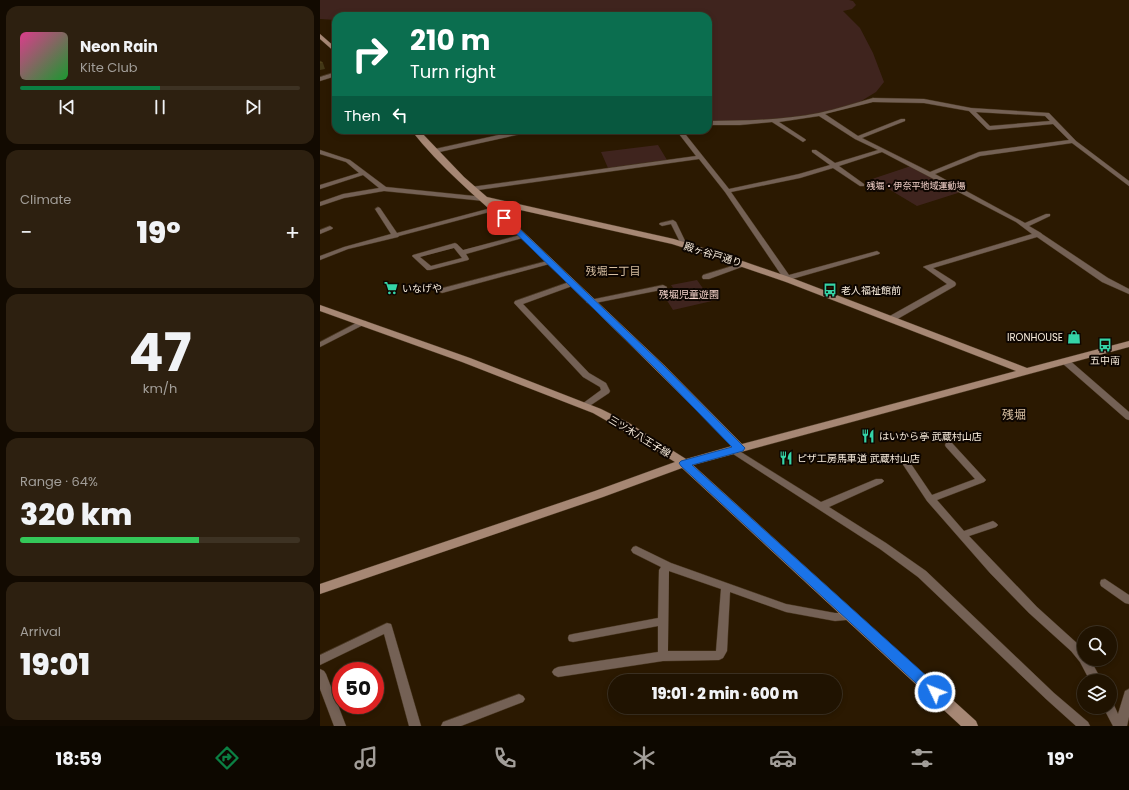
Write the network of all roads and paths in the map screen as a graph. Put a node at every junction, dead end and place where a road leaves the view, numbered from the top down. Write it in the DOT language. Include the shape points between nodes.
graph roads {
  1 [pos="321,38"];
  2 [pos="332,48"];
  3 [pos="332,75"];
  4 [pos="320,79"];
  5 [pos="972,110"];
  6 [pos="820,114"];
  7 [pos="773,120"];
  8 [pos="903,120"];
  9 [pos="1055,122"];
  10 [pos="712,123"];
  11 [pos="419,134"];
  12 [pos="512,134"];
  13 [pos="682,134"];
  14 [pos="856,138"];
  15 [pos="803,140"];
  16 [pos="1072,140"];
  17 [pos="435,151"];
  18 [pos="814,151"];
  19 [pos="882,151"];
  20 [pos="320,152"];
  21 [pos="701,157"];
  22 [pos="834,166"];
  23 [pos="364,173"];
  24 [pos="931,174"];
  25 [pos="1129,184"];
  26 [pos="862,185"];
  27 [pos="320,187"];
  28 [pos="384,189"];
  29 [pos="472,189"];
  30 [pos="727,191"];
  31 [pos="484,199"];
  32 [pos="320,204"];
  33 [pos="378,209"];
  34 [pos="495,210"];
  35 [pos="1048,216"];
  36 [pos="418,222"];
  37 [pos="662,224"];
  38 [pos="1025,225"];
  39 [pos="330,228"];
  40 [pos="424,228"];
  41 [pos="320,232"];
  42 [pos="1039,234"];
  43 [pos="396,236"];
  44 [pos="524,236"];
  45 [pos="684,245"];
  46 [pos="462,253"];
  47 [pos="877,253"];
  48 [pos="320,258"];
  49 [pos="551,262"];
  50 [pos="745,264"];
  51 [pos="706,277"];
  52 [pos="788,279"];
  53 [pos="572,283"];
  54 [pos="663,287"];
  55 [pos="442,292"];
  56 [pos="1129,292"];
  57 [pos="590,302"];
  58 [pos="320,308"];
  59 [pos="891,320"];
  60 [pos="363,323"];
  61 [pos="1129,344"];
  62 [pos="320,345"];
  63 [pos="1065,361"];
  64 [pos="1026,371"];
  65 [pos="585,406"];
  66 [pos="1129,417"];
  67 [pos="949,445"];
  68 [pos="736,449"];
  69 [pos="904,460"];
  70 [pos="684,463"];
  71 [pos="879,481"];
  72 [pos="930,499"];
  73 [pos="821,506"];
  74 [pos="993,524"];
  75 [pos="962,535"];
  76 [pos="636,550"];
  77 [pos="667,566"];
  78 [pos="1105,583"];
  79 [pos="728,588"];
  80 [pos="320,589"];
  81 [pos="1129,600"];
  82 [pos="848,613"];
  83 [pos="664,621"];
  84 [pos="572,638"];
  85 [pos="663,656"];
  86 [pos="320,660"];
  87 [pos="558,672"];
  88 [pos="320,674"];
  89 [pos="1092,674"];
  90 [pos="1129,694"];
  91 [pos="519,699"];
  92 [pos="1112,714"];
  93 [pos="340,726"];
  94 [pos="415,726"];
  95 [pos="447,726"];
  96 [pos="971,726"];
  97 [pos="1084,726"];
  98 [pos="1120,726"];
  1 -- 2 [label="street"];
  3 -- 4 [label="street"];
  5 -- 6 [label="street" via="924,101 873,100"];
  5 -- 9 [label="street" via="1047,114"];
  5 -- 9 [label="street" via="989,128"];
  6 -- 7 [label="street"];
  6 -- 14 [label="street"];
  7 -- 10 [label="street"];
  7 -- 15 [label="street"];
  8 -- 14 [label="street"];
  9 -- 16 [label="street"];
  11 -- 17 [label="street, 殿ヶ谷戸通り"];
  12 -- 17 [label="street"];
  13 -- 21 [label="street"];
  14 -- 19 [label="street"];
  16 -- 24 [label="street" via="979,154"];
  16 -- 25 [label="street"];
  17 -- 29 [label="street, 殿ヶ谷戸通り"];
  18 -- 22 [label="street"];
  19 -- 22 [label="street"];
  19 -- 24 [label="street"];
  20 -- 23 [label="street" via="348,162"];
  21 -- 29 [label="street"];
  21 -- 30 [label="street"];
  22 -- 26 [label="street"];
  22 -- 30 [label="street" via="800,176"];
  23 -- 27 [label="street"];
  23 -- 28 [label="street"];
  24 -- 38 [label="street"];
  28 -- 31 [label="street"];
  28 -- 32 [label="street" via="343,196"];
  29 -- 31 [label="street, 殿ヶ谷戸通り"];
  30 -- 52 [label="street"];
  31 -- 34 [label="street"];
  31 -- 45 [label="street, 殿ヶ谷戸通り"];
  33 -- 43 [label="street"];
  34 -- 40 [label="street"];
  34 -- 44 [label="street"];
  35 -- 38 [label="street"];
  36 -- 40 [label="street"];
  37 -- 45 [label="street" via="673,222"];
  38 -- 42 [label="street"];
  39 -- 41 [label="street"];
  40 -- 43 [label="street"];
  42 -- 56 [label="street" via="1105,280"];
  42 -- 59 [label="street" via="927,267 952,284"];
  43 -- 48 [label="street" via="346,248"];
  44 -- 46 [label="street"];
  44 -- 49 [label="street"];
  45 -- 50 [label="street, 殿ヶ谷戸通り"];
  46 -- 46 [label="street" via="466,259 430,268 414,256 455,246"];
  47 -- 52 [label="street"];
  49 -- 53 [label="street"];
  49 -- 55 [label="street"];
  50 -- 51 [label="street"];
  50 -- 52 [label="street, 殿ヶ谷戸通り"];
  52 -- 59 [label="street, 殿ヶ谷戸通り"];
  53 -- 57 [label="street"];
  53 -- 65 [label="street" via="518,303 586,375 604,385 606,391"];
  54 -- 57 [label="street"];
  57 -- 68 [label="street" via="660,367"];
  58 -- 60 [label="street, 三ツ木八王子線"];
  59 -- 64 [label="street, 殿ヶ谷戸通り"];
  60 -- 62 [label="street"];
  60 -- 65 [label="street, 三ツ木八王子線"];
  61 -- 63 [label="street"];
  63 -- 64 [label="street"];
  63 -- 66 [label="street"];
  64 -- 68 [label="street"];
  65 -- 70 [label="street, 三ツ木八王子線" via="625,426"];
  67 -- 72 [label="street" via="981,480"];
  68 -- 70 [label="street"];
  68 -- 73 [label="street"];
  69 -- 72 [label="street"];
  70 -- 80 [label="street"];
  70 -- 82 [label="street, 三ツ木八王子線"];
  71 -- 73 [label="street"];
  72 -- 75 [label="street"];
  73 -- 97 [label="street" via="884,546 922,574"];
  74 -- 75 [label="street"];
  75 -- 89 [label="street" via="1033,610 1075,648"];
  76 -- 77 [label="street"];
  77 -- 79 [label="street"];
  77 -- 83 [label="street" via="664,570"];
  78 -- 81 [label="street"];
  79 -- 82 [label="street" via="786,608 834,617 842,617"];
  79 -- 85 [label="street" via="725,591 722,652 719,655"];
  82 -- 96 [label="street, 三ツ木八王子線"];
  83 -- 84 [label="street"];
  83 -- 85 [label="street"];
  85 -- 87 [label="street"];
  86 -- 94 [label="street" via="387,627"];
  88 -- 93 [label="street"];
  90 -- 98 [label="street"];
  91 -- 95 [label="street"];
  92 -- 98 [label="street"];
}
